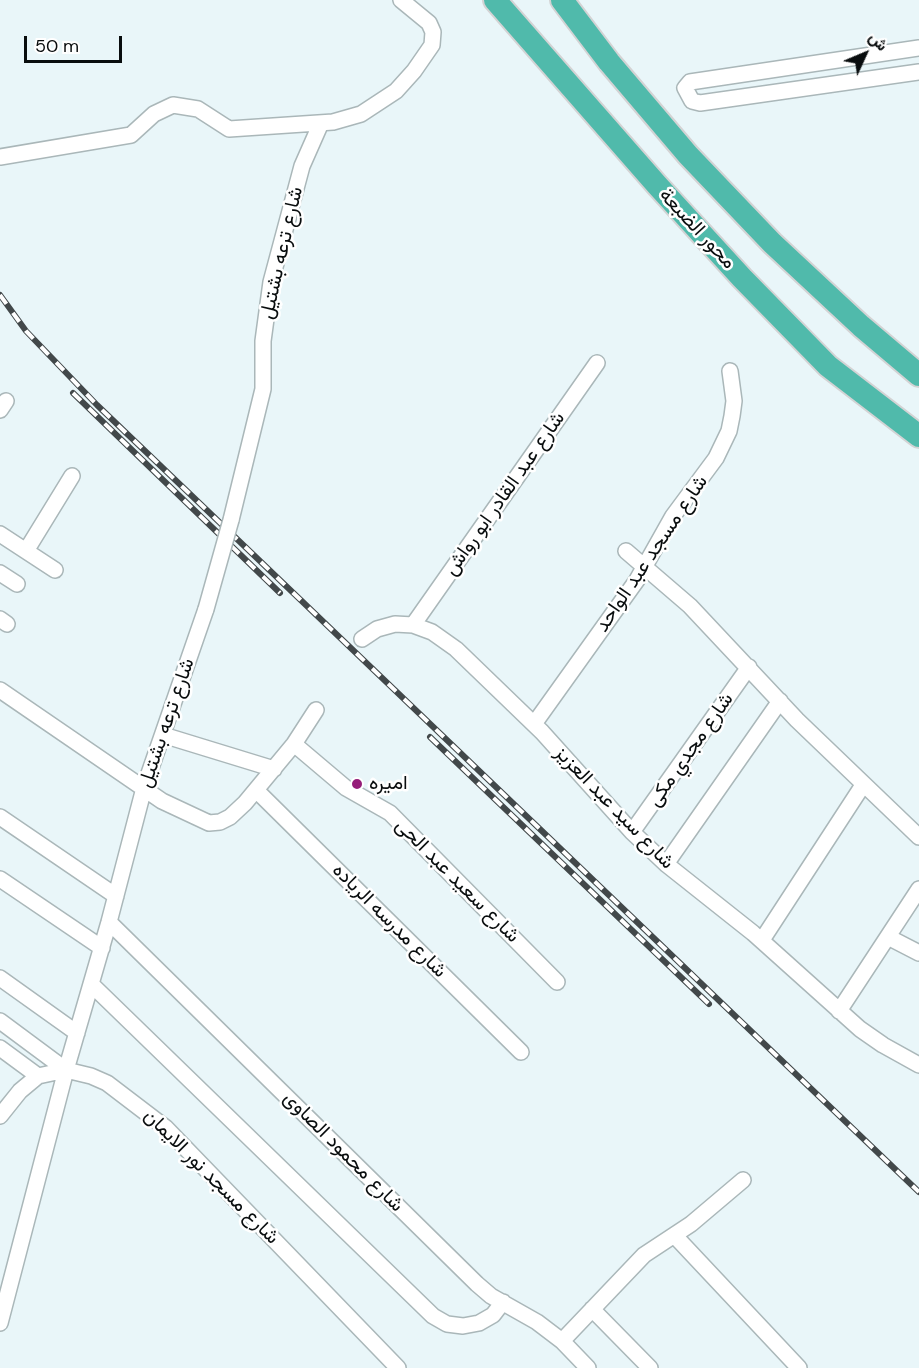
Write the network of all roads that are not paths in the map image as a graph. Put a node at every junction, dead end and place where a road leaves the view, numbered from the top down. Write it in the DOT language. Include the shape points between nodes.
graph roads {
  1 [pos="401,0"];
  2 [pos="495,0"];
  3 [pos="562,0"];
  4 [pos="919,48"];
  5 [pos="919,72"];
  6 [pos="321,123"];
  7 [pos="0,157"];
  8 [pos="597,363"];
  9 [pos="730,371"];
  10 [pos="919,375"];
  11 [pos="919,436"];
  12 [pos="72,476"];
  13 [pos="0,534"];
  14 [pos="26,551"];
  15 [pos="626,551"];
  16 [pos="645,567"];
  17 [pos="55,570"];
  18 [pos="0,573"];
  19 [pos="18,584"];
  20 [pos="413,625"];
  21 [pos="362,639"];
  22 [pos="749,667"];
  23 [pos="0,690"];
  24 [pos="780,701"];
  25 [pos="316,710"];
  26 [pos="534,724"];
  27 [pos="163,735"];
  28 [pos="294,744"];
  29 [pos="274,769"];
  30 [pos="863,784"];
  31 [pos="144,788"];
  32 [pos="256,790"];
  33 [pos="0,817"];
  34 [pos="633,832"];
  35 [pos="919,837"];
  36 [pos="666,864"];
  37 [pos="0,879"];
  38 [pos="919,888"];
  39 [pos="116,896"];
  40 [pos="109,922"];
  41 [pos="888,937"];
  42 [pos="762,940"];
  43 [pos="102,948"];
  44 [pos="919,953"];
  45 [pos="0,978"];
  46 [pos="556,982"];
  47 [pos="91,984"];
  48 [pos="839,1011"];
  49 [pos="0,1021"];
  50 [pos="77,1033"];
  51 [pos="0,1048"];
  52 [pos="521,1052"];
  53 [pos="919,1065"];
  54 [pos="66,1070"];
  55 [pos="38,1076"];
  56 [pos="5,1098"];
  57 [pos="0,1116"];
  58 [pos="742,1180"];
  59 [pos="675,1236"];
  60 [pos="503,1302"];
  61 [pos="592,1309"];
  62 [pos="0,1323"];
  63 [pos="562,1341"];
  64 [pos="398,1368"];
  65 [pos="588,1368"];
  66 [pos="650,1368"];
  67 [pos="799,1368"];
  1 -- 6 [label="street" via="426,20 433,32 432,45 396,91 375,107 347,119"];
  2 -- 11 [label="highway, محور الضبعة" via="742,278 828,366"];
  3 -- 10 [label="highway" via="688,155 772,243"];
  4 -- 5 [label="street" via="690,82 685,88 692,101 700,103"];
  6 -- 7 [label="street" via="228,129 198,109 173,105 154,114 131,135"];
  6 -- 27 [label="street, شارع ترعه بشتيل, bridge" via="303,166 271,282 263,341 263,389 231,520 206,609"];
  8 -- 20 [label="street, شارع عبد القادر ابو رواش"];
  9 -- 16 [label="street, شارع مسجد عبد الواحد" via="734,401 724,445 673,516"];
  12 -- 14 [label="street"];
  13 -- 14 [label="street"];
  14 -- 17 [label="street"];
  15 -- 16 [label="street"];
  16 -- 22 [label="street" via="690,606"];
  16 -- 26 [label="street, شارع مسجد عبد الواحد"];
  18 -- 19 [label="street"];
  20 -- 21 [label="street, شارع سيد عبد العزيز" via="395,624"];
  20 -- 26 [label="street, شارع سيد عبد العزيز" via="432,632 456,649"];
  22 -- 24 [label="street"];
  22 -- 34 [label="street, شارع مجدي مكى"];
  23 -- 31 [label="street"];
  24 -- 30 [label="street"];
  24 -- 36 [label="street"];
  25 -- 28 [label="street"];
  26 -- 34 [label="street, شارع سيد عبد العزيز"];
  27 -- 29 [label="street"];
  27 -- 31 [label="street, شارع ترعه بشتيل"];
  28 -- 29 [label="street"];
  28 -- 46 [label="street, شارع سعيد عبد الحى" via="346,788 390,813"];
  29 -- 32 [label="street"];
  30 -- 35 [label="street"];
  30 -- 42 [label="street"];
  31 -- 32 [label="street" via="208,823 230,817"];
  31 -- 39 [label="street, شارع ترعه بشتيل"];
  32 -- 52 [label="street, شارع مدرسه الرياده"];
  33 -- 39 [label="street"];
  34 -- 36 [label="street, شارع سيد عبد العزيز"];
  36 -- 42 [label="street, شارع سيد عبد العزيز"];
  37 -- 43 [label="street"];
  38 -- 41 [label="street"];
  39 -- 40 [label="street, شارع ترعه بشتيل"];
  40 -- 43 [label="street, شارع ترعه بشتيل"];
  40 -- 60 [label="street, شارع محمود الصاوى" via="477,1284"];
  41 -- 44 [label="street"];
  41 -- 48 [label="street"];
  42 -- 48 [label="street, شارع سيد عبد العزيز"];
  43 -- 47 [label="street, شارع ترعه بشتيل"];
  45 -- 50 [label="street"];
  47 -- 50 [label="street, شارع ترعه بشتيل"];
  47 -- 60 [label="street" via="433,1316 447,1324 479,1323 493,1315"];
  48 -- 53 [label="street, شارع سيد عبد العزيز" via="883,1045"];
  49 -- 54 [label="street"];
  50 -- 54 [label="street, شارع ترعه بشتيل"];
  51 -- 55 [label="street"];
  54 -- 55 [label="street, شارع مسجد نور الايمان"];
  54 -- 62 [label="street, شارع ترعه بشتيل"];
  54 -- 64 [label="street, شارع مسجد نور الايمان" via="107,1083 166,1128"];
  55 -- 56 [label="street"];
  56 -- 57 [label="street"];
  58 -- 59 [label="street"];
  59 -- 61 [label="street" via="644,1255"];
  59 -- 67 [label="street"];
  60 -- 63 [label="street, شارع محمود الصاوى"];
  61 -- 63 [label="street"];
  61 -- 66 [label="street"];
  63 -- 65 [label="street, شارع محمود الصاوى"];
}
